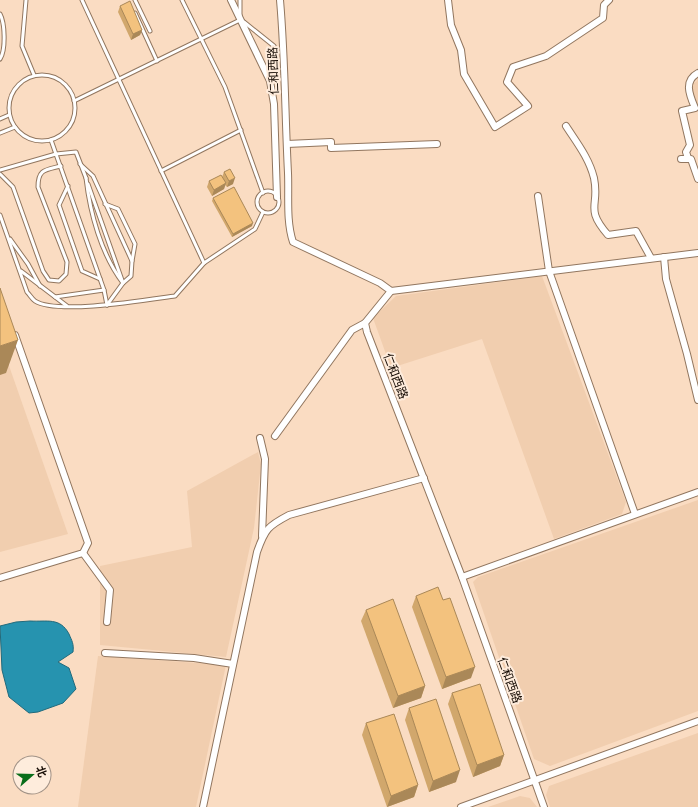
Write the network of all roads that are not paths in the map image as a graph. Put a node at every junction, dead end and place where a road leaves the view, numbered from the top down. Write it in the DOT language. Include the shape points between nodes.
graph roads {
  1 [pos="26,0"];
  2 [pos="82,0"];
  3 [pos="135,0"];
  4 [pos="182,0"];
  5 [pos="231,0"];
  6 [pos="240,0"];
  7 [pos="280,0"];
  8 [pos="448,0"];
  9 [pos="609,0"];
  10 [pos="132,7"];
  11 [pos="0,14"];
  12 [pos="240,20"];
  13 [pos="150,31"];
  14 [pos="202,39"];
  15 [pos="274,46"];
  16 [pos="0,59"];
  17 [pos="157,61"];
  18 [pos="698,72"];
  19 [pos="34,76"];
  20 [pos="119,79"];
  21 [pos="74,101"];
  22 [pos="9,115"];
  23 [pos="0,119"];
  24 [pos="566,126"];
  25 [pos="15,127"];
  26 [pos="241,130"];
  27 [pos="0,133"];
  28 [pos="51,140"];
  29 [pos="287,144"];
  30 [pos="437,144"];
  31 [pos="56,154"];
  32 [pos="80,164"];
  33 [pos="60,166"];
  34 [pos="0,170"];
  35 [pos="162,171"];
  36 [pos="0,174"];
  37 [pos="86,178"];
  38 [pos="698,179"];
  39 [pos="68,186"];
  40 [pos="263,192"];
  41 [pos="277,196"];
  42 [pos="538,196"];
  43 [pos="105,204"];
  44 [pos="263,212"];
  45 [pos="0,215"];
  46 [pos="8,236"];
  47 [pos="698,253"];
  48 [pos="664,257"];
  49 [pos="651,258"];
  50 [pos="132,261"];
  51 [pos="204,262"];
  52 [pos="20,270"];
  53 [pos="549,271"];
  54 [pos="100,279"];
  55 [pos="123,282"];
  56 [pos="40,286"];
  57 [pos="104,290"];
  58 [pos="391,291"];
  59 [pos="54,297"];
  60 [pos="107,305"];
  61 [pos="67,306"];
  62 [pos="365,322"];
  63 [pos="13,330"];
  64 [pos="698,400"];
  65 [pos="275,436"];
  66 [pos="260,438"];
  67 [pos="424,478"];
  68 [pos="698,492"];
  69 [pos="635,514"];
  70 [pos="262,536"];
  71 [pos="83,553"];
  72 [pos="462,577"];
  73 [pos="0,578"];
  74 [pos="107,622"];
  75 [pos="105,653"];
  76 [pos="233,664"];
  77 [pos="698,721"];
  78 [pos="534,781"];
  79 [pos="203,807"];
  80 [pos="461,807"];
  81 [pos="544,807"];
  1 -- 19 [label="lane" via="22,46"];
  2 -- 20 [label="lane"];
  3 -- 13 [label="lane"];
  4 -- 14 [label="lane"];
  5 -- 12 [label="street"];
  6 -- 12 [label="lane"];
  7 -- 29 [label="street, 仁和西路"];
  8 -- 9 [label="street" via="451,25 461,50 464,74 495,127 528,106 507,82 513,67 546,56 603,18 604,5"];
  10 -- 17 [label="lane"];
  11 -- 16 [label="lane" via="3,46"];
  12 -- 14 [label="lane"];
  12 -- 15 [label="lane"];
  12 -- 41 [label="street" via="270,81 274,104"];
  14 -- 17 [label="lane"];
  14 -- 26 [label="lane" via="226,87"];
  17 -- 20 [label="lane"];
  18 -- 38 [label="street" via="690,81 688,90 695,108 682,111 690,145 685,159 691,159"];
  19 -- 21 [label="lane" via="50,76 64,83"];
  19 -- 22 [label="lane" via="17,86 10,99"];
  20 -- 21 [label="lane"];
  20 -- 35 [label="lane"];
  21 -- 28 [label="lane" via="75,111 72,120 60,136"];
  22 -- 23 [label="lane"];
  22 -- 25 [label="lane"];
  24 -- 49 [label="street" via="586,156 594,177 596,194 593,206 597,222 608,235 636,231"];
  25 -- 27 [label="lane"];
  25 -- 28 [label="lane" via="22,135 31,139"];
  26 -- 35 [label="lane"];
  26 -- 40 [label="lane"];
  28 -- 31 [label="lane"];
  29 -- 30 [label="street" via="331,142 331,148"];
  29 -- 58 [label="street, 仁和西路" via="289,229 293,242 380,283"];
  31 -- 32 [label="lane" via="76,152"];
  31 -- 33 [label="lane"];
  31 -- 34 [label="lane"];
  32 -- 37 [label="lane"];
  32 -- 43 [label="lane" via="93,176"];
  33 -- 36 [label="lane" via="42,171 38,177 38,187 67,262 66,274 59,281 49,280 43,271 13,187"];
  33 -- 39 [label="lane"];
  35 -- 51 [label="lane"];
  37 -- 55 [label="lane"];
  37 -- 55 [label="lane" via="89,207 113,269"];
  39 -- 54 [label="lane"];
  39 -- 54 [label="lane" via="59,205 82,271"];
  40 -- 41 [label="lane"];
  40 -- 44 [label="lane" via="258,197 257,204"];
  41 -- 44 [label="lane" via="279,203 276,210 270,213"];
  42 -- 53 [label="street"];
  43 -- 50 [label="lane"];
  43 -- 50 [label="lane" via="118,209 135,244"];
  44 -- 51 [label="lane" via="255,229"];
  45 -- 46 [label="lane"];
  46 -- 52 [label="lane"];
  46 -- 56 [label="lane"];
  47 -- 48 [label="street"];
  48 -- 49 [label="street"];
  48 -- 64 [label="street" via="666,279"];
  49 -- 53 [label="street"];
  50 -- 55 [label="lane" via="131,276"];
  51 -- 60 [label="lane" via="175,296"];
  52 -- 56 [label="lane"];
  52 -- 61 [label="lane" via="27,292 34,301 48,306"];
  53 -- 58 [label="street"];
  53 -- 69 [label="street"];
  54 -- 57 [label="lane"];
  55 -- 60 [label="lane"];
  56 -- 59 [label="lane"];
  57 -- 59 [label="lane"];
  57 -- 60 [label="lane"];
  58 -- 62 [label="street"];
  59 -- 61 [label="lane"];
  60 -- 61 [label="lane"];
  62 -- 65 [label="street" via="352,330"];
  62 -- 67 [label="street, 仁和西路"];
  63 -- 71 [label="street" via="88,543"];
  66 -- 70 [label="street" via="265,459"];
  67 -- 70 [label="street" via="289,515 271,524"];
  67 -- 72 [label="street, 仁和西路"];
  68 -- 69 [label="street"];
  69 -- 72 [label="street"];
  70 -- 76 [label="street"];
  71 -- 73 [label="street"];
  71 -- 74 [label="street" via="110,590"];
  72 -- 78 [label="street, 仁和西路"];
  75 -- 76 [label="street" via="194,658"];
  76 -- 79 [label="street"];
  77 -- 78 [label="street"];
  78 -- 80 [label="street"];
  78 -- 81 [label="street, 仁和西路"];
}
